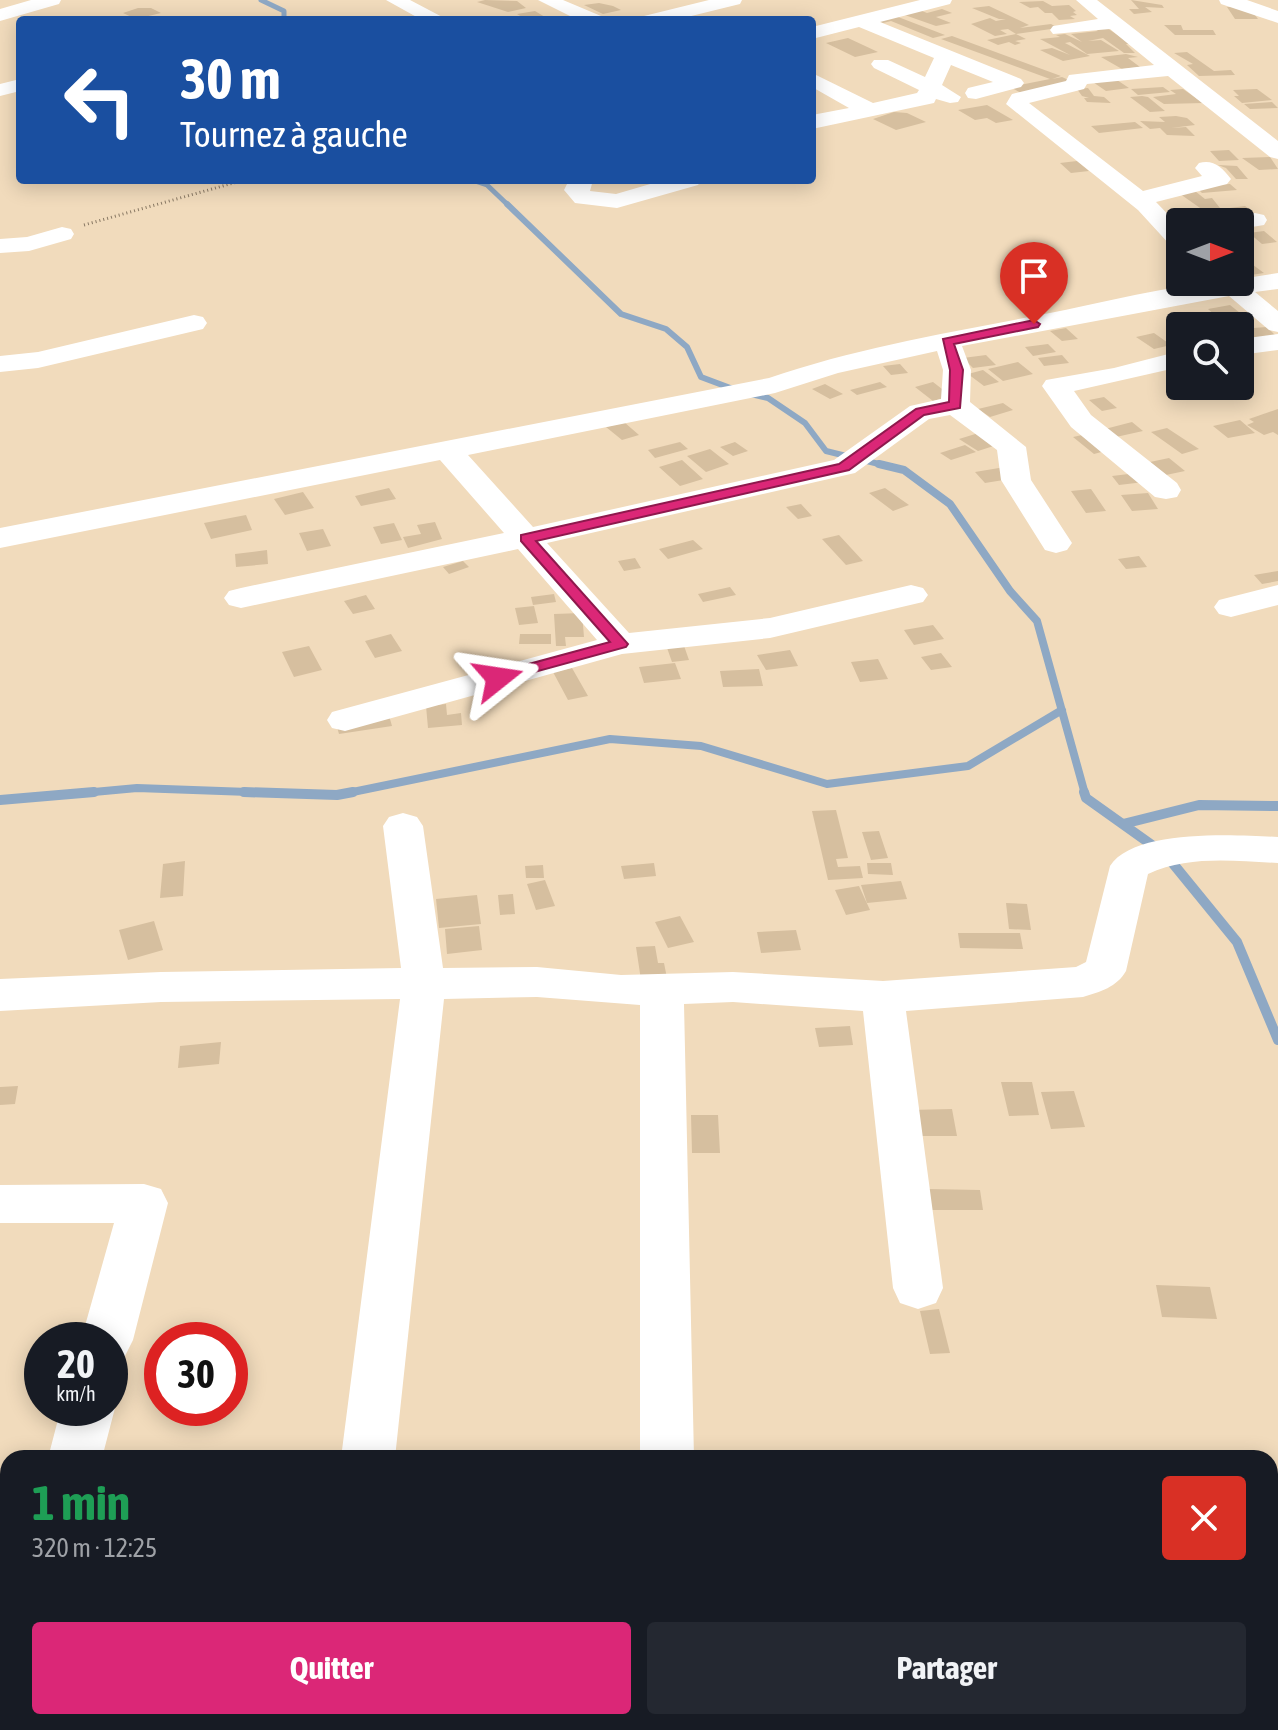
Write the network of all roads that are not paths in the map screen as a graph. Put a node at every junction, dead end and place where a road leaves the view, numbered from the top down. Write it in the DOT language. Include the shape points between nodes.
graph roads {
  1 [pos="52,0"];
  2 [pos="395,0"];
  3 [pos="547,0"];
  4 [pos="733,0"];
  5 [pos="943,0"];
  6 [pos="1085,0"];
  7 [pos="1228,0"];
  8 [pos="694,4"];
  9 [pos="895,7"];
  10 [pos="0,16"];
  11 [pos="429,16"];
  12 [pos="585,16"];
  13 [pos="662,16"];
  14 [pos="726,16"];
  15 [pos="1278,17"];
  16 [pos="859,20"];
  17 [pos="1115,23"];
  18 [pos="1060,30"];
  19 [pos="816,32"];
  20 [pos="945,55"];
  21 [pos="881,64"];
  22 [pos="1172,69"];
  23 [pos="816,81"];
  24 [pos="1075,82"];
  25 [pos="932,89"];
  26 [pos="872,111"];
  27 [pos="816,121"];
  28 [pos="1278,152"];
  29 [pos="1207,168"];
  30 [pos="579,184"];
  31 [pos="676,184"];
  32 [pos="1138,199"];
  33 [pos="1166,224"];
  34 [pos="62,234"];
  35 [pos="0,246"];
  36 [pos="1278,281"];
  37 [pos="1254,282"];
  38 [pos="1170,296"];
  39 [pos="1244,296"];
  40 [pos="194,323"];
  41 [pos="1278,324"];
  42 [pos="947,341"];
  43 [pos="1278,342"];
  44 [pos="1254,345"];
  45 [pos="1166,363"];
  46 [pos="0,364"];
  47 [pos="955,405"];
  48 [pos="447,450"];
  49 [pos="1166,490"];
  50 [pos="0,538"];
  51 [pos="526,538"];
  52 [pos="1056,543"];
  53 [pos="911,595"];
  54 [pos="1278,595"];
  55 [pos="241,598"];
  56 [pos="1231,607"];
  57 [pos="620,644"];
  58 [pos="345,720"];
  59 [pos="403,826"];
  60 [pos="1278,850"];
  61 [pos="424,983"];
  62 [pos="662,989"];
  63 [pos="0,995"];
  64 [pos="883,997"];
  65 [pos="0,1204"];
  66 [pos="918,1288"];
  67 [pos="112,1322"];
  68 [pos="83,1426"];
  69 [pos="77,1450"];
  70 [pos="369,1450"];
  71 [pos="667,1450"];
  1 -- 10 [label="street"];
  2 -- 11 [label="street"];
  3 -- 12 [label="street"];
  4 -- 8 [label="street"];
  5 -- 9 [label="street"];
  6 -- 17 [label="street"];
  7 -- 15 [label="street"];
  8 -- 13 [label="street"];
  8 -- 14 [label="street"];
  9 -- 16 [label="street"];
  9 -- 24 [label="street" via="1028,67"];
  16 -- 19 [label="street"];
  16 -- 20 [label="street"];
  17 -- 18 [label="street"];
  17 -- 22 [label="street"];
  20 -- 25 [label="street"];
  20 -- 25 [label="street" via="1014,83 966,96"];
  21 -- 25 [label="street"];
  22 -- 24 [label="street"];
  22 -- 28 [label="street"];
  23 -- 26 [label="street"];
  24 -- 32 [label="street" via="1017,104"];
  25 -- 26 [label="street" via="926,98"];
  26 -- 27 [label="street"];
  29 -- 32 [label="street" via="1219,179"];
  30 -- 31 [label="street" via="576,190 583,198 617,201"];
  32 -- 33 [label="street"];
  34 -- 35 [label="street"];
  36 -- 37 [label="street"];
  38 -- 42 [label="street"];
  39 -- 41 [label="street"];
  40 -- 46 [label="street"];
  42 -- 47 [label="street" via="957,370"];
  42 -- 48 [label="street" via="831,366 775,385"];
  43 -- 44 [label="street"];
  45 -- 49 [label="street" via="1056,386 1081,421"];
  47 -- 51 [label="street" via="920,412 844,467"];
  47 -- 52 [label="street" via="1011,447 1016,480"];
  48 -- 50 [label="street"];
  48 -- 51 [label="street"];
  51 -- 55 [label="street"];
  51 -- 57 [label="street"];
  53 -- 57 [label="street" via="770,628"];
  54 -- 56 [label="street"];
  57 -- 58 [label="street"];
  59 -- 61 [label="street"];
  60 -- 64 [label="street" via="1186,847 1130,866 1105,971 1083,982"];
  61 -- 62 [label="street"];
  61 -- 63 [label="street"];
  61 -- 70 [label="street"];
  62 -- 64 [label="street" via="733,987"];
  62 -- 71 [label="street"];
  64 -- 66 [label="street"];
  65 -- 67 [label="street" via="144,1203"];
  68 -- 69 [label="street"];
}
